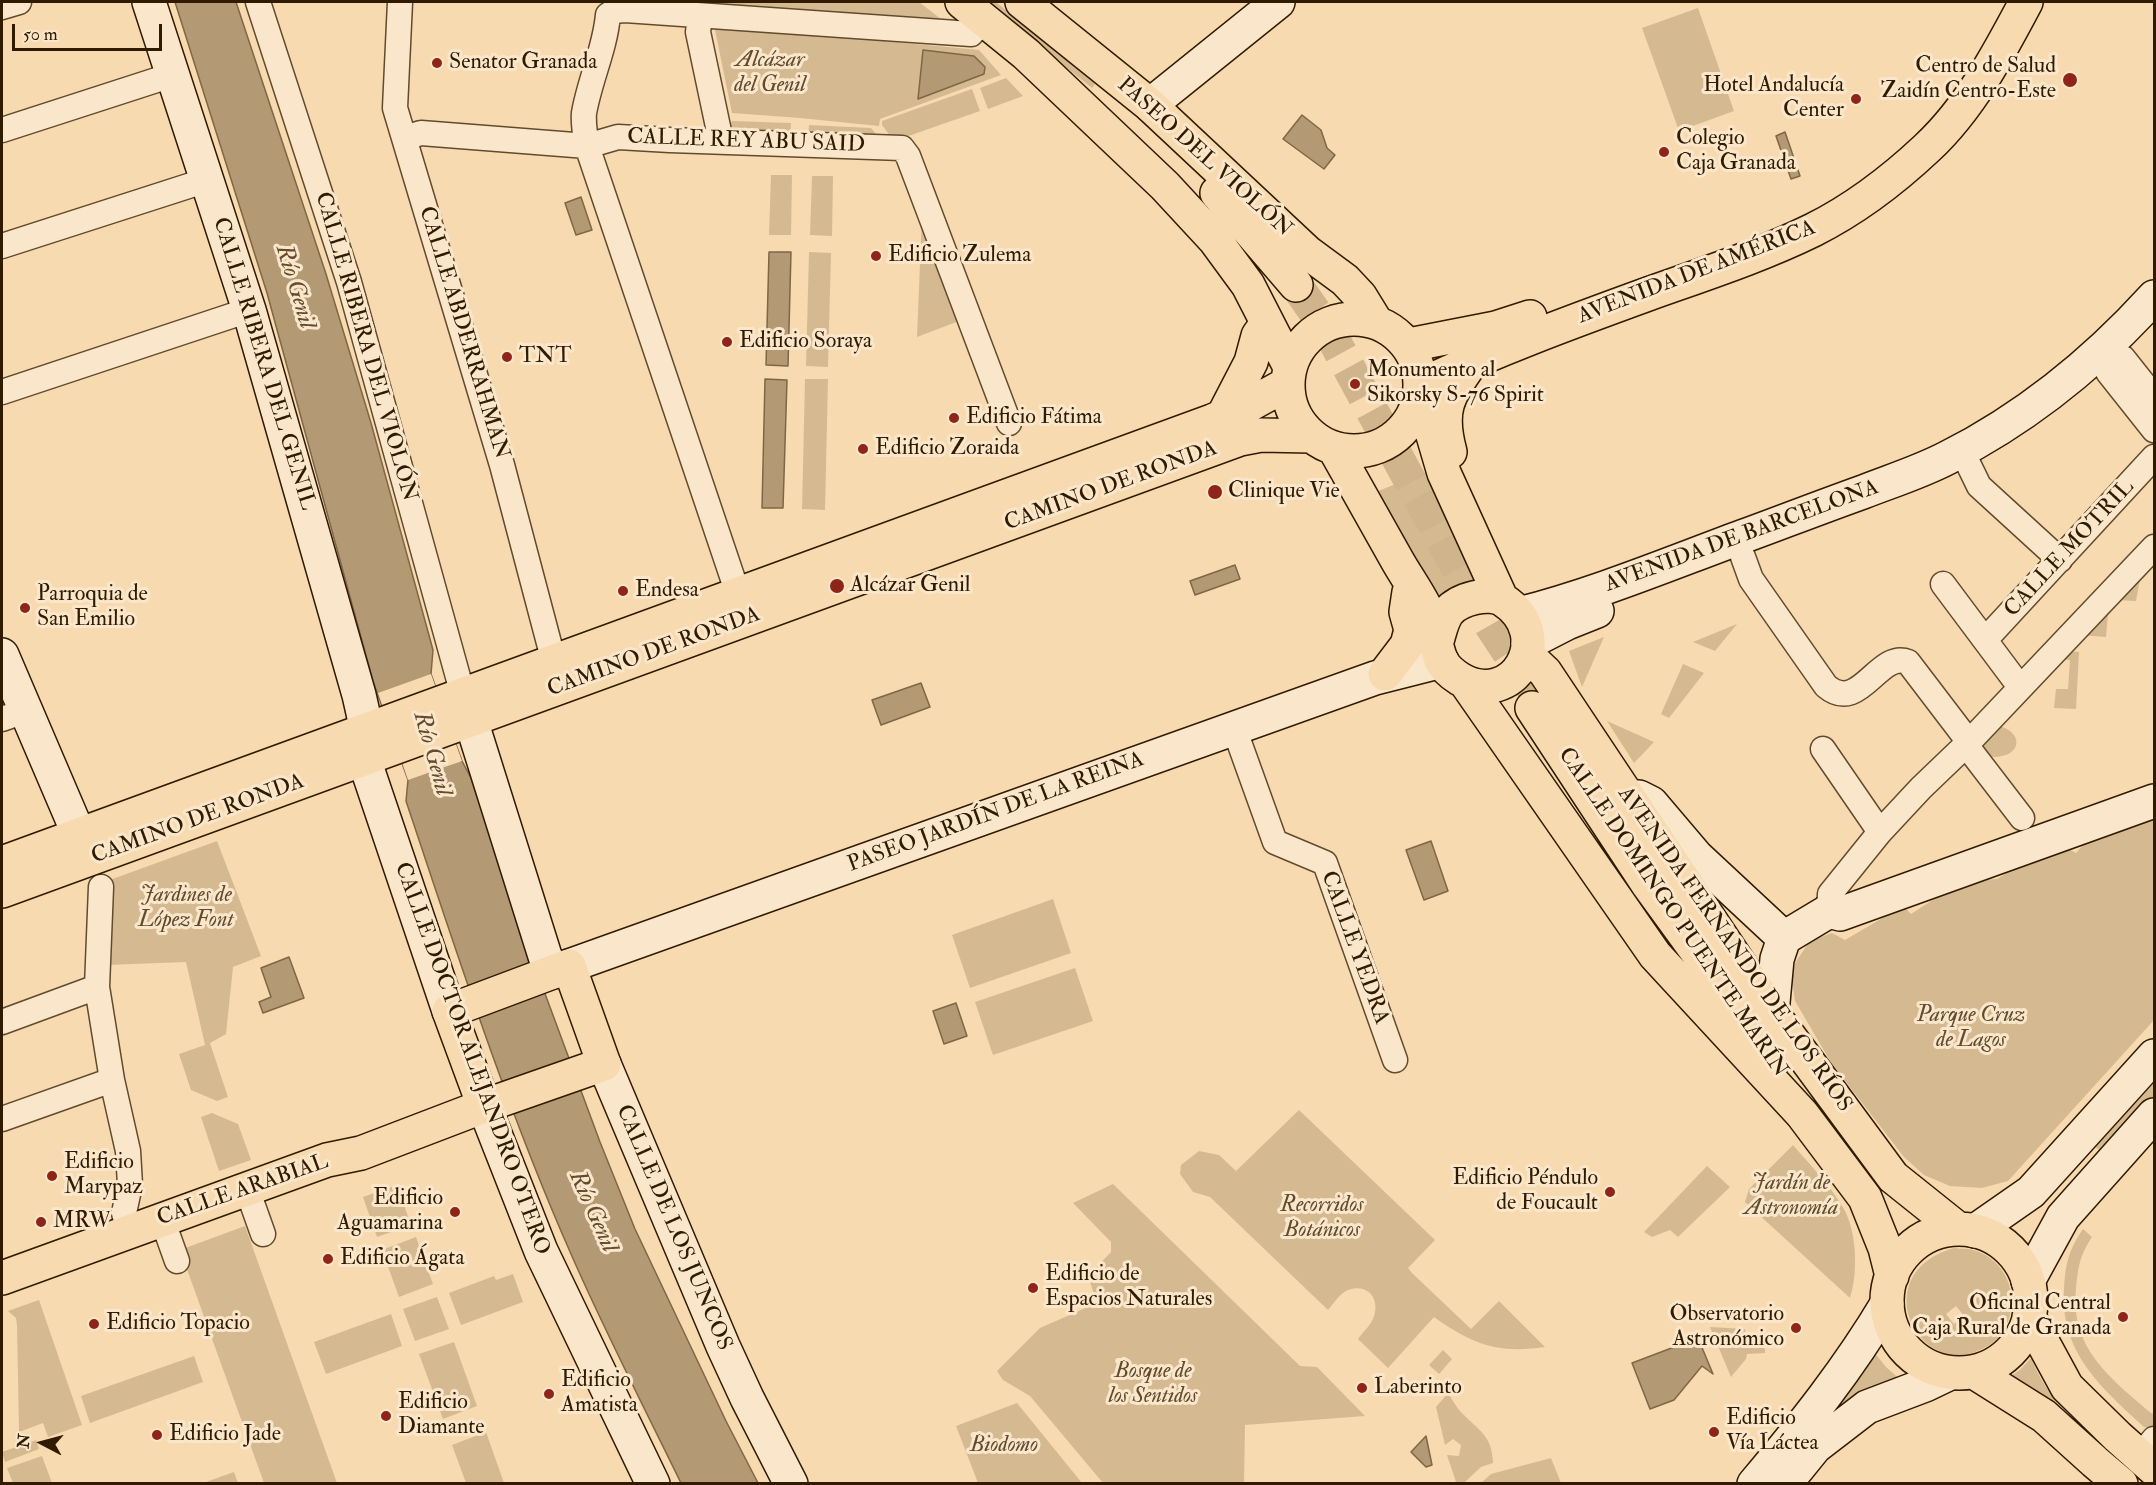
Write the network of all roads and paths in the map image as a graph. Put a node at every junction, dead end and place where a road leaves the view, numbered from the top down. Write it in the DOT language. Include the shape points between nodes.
graph roads {
  1 [pos="19,2"];
  2 [pos="149,2"];
  3 [pos="258,2"];
  4 [pos="400,2"];
  5 [pos="1010,2"];
  6 [pos="1022,2"];
  7 [pos="1278,2"];
  8 [pos="2002,2"];
  9 [pos="2026,2"];
  10 [pos="2,7"];
  11 [pos="973,11"];
  12 [pos="700,16"];
  13 [pos="1026,54"];
  14 [pos="172,75"];
  15 [pos="1150,105"];
  16 [pos="2,130"];
  17 [pos="404,138"];
  18 [pos="721,141"];
  19 [pos="587,146"];
  20 [pos="207,180"];
  21 [pos="2,246"];
  22 [pos="2154,297"];
  23 [pos="249,309"];
  24 [pos="1368,309"];
  25 [pos="1267,323"];
  26 [pos="2154,325"];
  27 [pos="1409,345"];
  28 [pos="1472,346"];
  29 [pos="2115,365"];
  30 [pos="1288,374"];
  31 [pos="2,392"];
  32 [pos="1419,395"];
  33 [pos="2154,397"];
  34 [pos="1223,416"];
  35 [pos="1009,423"];
  36 [pos="2154,430"];
  37 [pos="1323,442"];
  38 [pos="2154,457"];
  39 [pos="1967,460"];
  40 [pos="1455,497"];
  41 [pos="2154,547"];
  42 [pos="1743,557"];
  43 [pos="2060,560"];
  44 [pos="1411,584"];
  45 [pos="1943,584"];
  46 [pos="738,594"];
  47 [pos="1519,628"];
  48 [pos="1985,640"];
  49 [pos="1439,651"];
  50 [pos="2,655"];
  51 [pos="554,662"];
  52 [pos="1385,674"];
  53 [pos="1466,683"];
  54 [pos="2020,687"];
  55 [pos="456,711"];
  56 [pos="13,715"];
  57 [pos="1234,728"];
  58 [pos="381,739"];
  59 [pos="1968,743"];
  60 [pos="1823,749"];
  61 [pos="1627,796"];
  62 [pos="2154,801"];
  63 [pos="2022,818"];
  64 [pos="1880,832"];
  65 [pos="88,861"];
  66 [pos="2,863"];
  67 [pos="2,891"];
  68 [pos="2,907"];
  69 [pos="1829,910"];
  70 [pos="1784,938"];
  71 [pos="554,971"];
  72 [pos="97,987"];
  73 [pos="460,1007"];
  74 [pos="1772,1012"];
  75 [pos="2,1022"];
  76 [pos="465,1054"];
  77 [pos="2154,1056"];
  78 [pos="1395,1060"];
  79 [pos="592,1068"];
  80 [pos="112,1080"];
  81 [pos="495,1102"];
  82 [pos="1802,1114"];
  83 [pos="2154,1115"];
  84 [pos="2,1119"];
  85 [pos="438,1125"];
  86 [pos="247,1189"];
  87 [pos="162,1220"];
  88 [pos="1967,1230"];
  89 [pos="129,1232"];
  90 [pos="263,1234"];
  91 [pos="177,1261"];
  92 [pos="2,1278"];
  93 [pos="2028,1281"];
  94 [pos="1890,1290"];
  95 [pos="2029,1317"];
  96 [pos="1962,1372"];
  97 [pos="2150,1455"];
  98 [pos="646,1482"];
  99 [pos="791,1484"];
  100 [pos="1754,1484"];
  101 [pos="1785,1484"];
  102 [pos="2121,1484"];
  1 -- 10 [label="street"];
  2 -- 14 [label="main road, CALLE RIBERA DEL GENIL"];
  3 -- 55 [label="street, CALLE RIBERA DEL VIOLÓN" via="349,282"];
  4 -- 17 [label="street, CALLE ABDERRAHMAN" via="394,108"];
  5 -- 13 [label="main road, PASEO DEL VIOLÓN" via="1191,165 1230,206 1291,288 1127,126 1071,80"];
  6 -- 15 [label="main road, PASEO DEL VIOLÓN"];
  7 -- 15 [label="main road"];
  8 -- 28 [label="main road, AVENIDA DE AMÉRICA" via="1963,73 1935,111 1868,174 1826,202 1524,320"];
  9 -- 28 [label="main road, AVENIDA DE AMÉRICA" via="1978,86 1951,122 1928,147 1850,208 1767,250 1530,337"];
  11 -- 12 [label="street, PASEO DEL VIOLÓN" via="971,34"];
  11 -- 13 [label="main road, PASEO DEL VIOLÓN"];
  12 -- 18 [label="street" via="698,32"];
  12 -- 19 [label="street, PASEO DEL VIOLÓN" via="625,10 608,15 585,113"];
  13 -- 25 [label="main road, PASEO DEL VIOLÓN" via="1165,186 1215,240 1248,285"];
  14 -- 16 [label="street"];
  14 -- 20 [label="main road, CALLE RIBERA DEL GENIL"];
  15 -- 24 [label="main road, PASEO DEL VIOLÓN" via="1307,252 1345,280"];
  17 -- 19 [label="street" via="421,133"];
  17 -- 51 [label="street, CALLE ABDERRAHMAN" via="502,465"];
  18 -- 19 [label="street, CALLE REY ABU SAID" via="618,137"];
  18 -- 35 [label="street, CALLE REY ABU SAID" via="896,146 906,151"];
  19 -- 46 [label="street"];
  20 -- 21 [label="street"];
  20 -- 23 [label="main road, CALLE RIBERA DEL GENIL"];
  22 -- 39 [label="main road, AVENIDA DE BARCELONA" via="2091,361"];
  23 -- 31 [label="street"];
  23 -- 58 [label="main road, CALLE RIBERA DEL GENIL"];
  24 -- 27 [label="main road"];
  24 -- 28 [label="main road" via="1416,320"];
  24 -- 30 [label="main road" via="1360,318 1339,319 1319,327 1301,343"];
  25 -- 30 [label="main road, PASEO DEL VIOLÓN"];
  25 -- 34 [label="main road"];
  26 -- 29 [label="main road, AVENIDA DE BARCELONA"];
  27 -- 28 [label="main road, AVENIDA DE AMÉRICA"];
  27 -- 32 [label="main road" via="1419,366"];
  28 -- 32 [label="main road, AVENIDA DE AMÉRICA"];
  28 -- 40 [label="main road" via="1446,405 1445,432 1454,464"];
  29 -- 33 [label="street"];
  29 -- 36 [label="street"];
  29 -- 39 [label="main road, AVENIDA DE BARCELONA" via="2024,438"];
  30 -- 34 [label="main road, CAMINO DE RONDA" via="1249,405"];
  30 -- 37 [label="main road" via="1293,411"];
  32 -- 37 [label="main road" via="1406,428 1383,446 1360,452"];
  32 -- 40 [label="main road, AVENIDA FERNANDO DE LOS RÍOS"];
  34 -- 46 [label="main road, CAMINO DE RONDA"];
  37 -- 44 [label="main road"];
  37 -- 55 [label="main road, CAMINO DE RONDA" via="1261,435 1240,439"];
  38 -- 43 [label="street, CALLE MOTRIL"];
  39 -- 42 [label="main road, AVENIDA DE BARCELONA" via="1888,504"];
  39 -- 43 [label="street" via="1979,486"];
  39 -- 47 [label="main road, AVENIDA DE BARCELONA" via="1908,475 1578,598"];
  40 -- 47 [label="main road, AVENIDA FERNANDO DE LOS RÍOS"];
  41 -- 54 [label="street"];
  42 -- 47 [label="main road, AVENIDA DE BARCELONA" via="1576,619"];
  42 -- 59 [label="street, AVENIDA DE BARCELONA" via="1751,579 1834,693 1858,689 1893,660 1901,659 1908,662"];
  43 -- 48 [label="street, CALLE MOTRIL"];
  44 -- 49 [label="main road" via="1424,607"];
  44 -- 52 [label="main road" via="1406,612 1411,630 1407,645"];
  45 -- 48 [label="street"];
  46 -- 51 [label="main road, CAMINO DE RONDA"];
  47 -- 49 [label="main road" via="1483,596 1465,601 1449,610 1441,624"];
  47 -- 53 [label="main road" via="1513,677 1482,687"];
  47 -- 61 [label="main road, AVENIDA FERNANDO DE LOS RÍOS"];
  48 -- 54 [label="street"];
  49 -- 52 [label="main road, PASEO JARDÍN DE LA REINA"];
  49 -- 53 [label="main road" via="1452,674"];
  50 -- 56 [label="main road"];
  51 -- 55 [label="main road, CAMINO DE RONDA"];
  52 -- 57 [label="main road, PASEO JARDÍN DE LA REINA"];
  53 -- 82 [label="main road, CALLE DOMINGO PUENTE MARÍN" via="1655,955"];
  54 -- 59 [label="street"];
  55 -- 58 [label="main road, CAMINO DE RONDA"];
  55 -- 71 [label="main road, CALLE DE LOS JUNCOS" via="545,956"];
  56 -- 65 [label="main road"];
  57 -- 71 [label="main road, PASEO JARDÍN DE LA REINA"];
  57 -- 78 [label="street, CALLE YEDRA" via="1275,842 1324,863"];
  58 -- 65 [label="main road, CAMINO DE RONDA"];
  58 -- 73 [label="main road, CALLE DOCTOR ALEJANDRO OTERO" via="369,771"];
  59 -- 63 [label="street"];
  59 -- 64 [label="street"];
  60 -- 64 [label="street"];
  61 -- 70 [label="main road" via="1651,803 1696,856"];
  61 -- 74 [label="main road, AVENIDA FERNANDO DE LOS RÍOS"];
  62 -- 69 [label="main road" via="1840,914"];
  64 -- 69 [label="street" via="1830,894"];
  65 -- 66 [label="main road, CAMINO DE RONDA"];
  65 -- 67 [label="main road, CAMINO DE RONDA"];
  65 -- 68 [label="main road" via="76,880"];
  65 -- 72 [label="street"];
  69 -- 70 [label="main road"];
  70 -- 74 [label="main road" via="1777,959"];
  71 -- 73 [label="main road"];
  71 -- 79 [label="main road, CALLE DE LOS JUNCOS"];
  72 -- 75 [label="street"];
  72 -- 80 [label="street"];
  73 -- 76 [label="main road, CALLE DOCTOR ALEJANDRO OTERO"];
  74 -- 82 [label="main road, CALLE DOMINGO PUENTE MARÍN" via="1732,978 1537,705 1647,883 1783,1070"];
  74 -- 88 [label="main road, AVENIDA FERNANDO DE LOS RÍOS" via="1893,1177"];
  76 -- 81 [label="main road, CALLE DOCTOR ALEJANDRO OTERO"];
  76 -- 85 [label="main road" via="450,1105"];
  77 -- 88 [label="main road" via="2031,1192"];
  79 -- 81 [label="main road, CALLE ARABIAL"];
  79 -- 99 [label="main road, CALLE DE LOS JUNCOS"];
  80 -- 84 [label="street"];
  80 -- 89 [label="street" via="128,1151 130,1185 124,1213"];
  81 -- 85 [label="main road, CALLE ARABIAL"];
  81 -- 98 [label="main road, CALLE DOCTOR ALEJANDRO OTERO" via="541,1251"];
  82 -- 94 [label="main road, AVENIDA FERNANDO DE LOS RÍOS" via="1865,1198 1885,1248"];
  83 -- 93 [label="main road" via="2062,1217"];
  85 -- 86 [label="main road, CALLE ARABIAL"];
  86 -- 87 [label="main road, CALLE ARABIAL"];
  86 -- 90 [label="street"];
  87 -- 89 [label="main road, CALLE ARABIAL"];
  87 -- 91 [label="street"];
  88 -- 93 [label="main road" via="1993,1238 2007,1248"];
  88 -- 94 [label="main road" via="1944,1231 1910,1249 1899,1262"];
  89 -- 92 [label="main road, CALLE ARABIAL"];
  93 -- 95 [label="main road"];
  94 -- 96 [label="main road" via="1893,1330 1910,1354 1925,1365"];
  94 -- 100 [label="main road" via="1867,1339"];
  95 -- 96 [label="main road" via="2024,1333 2006,1356 1996,1363"];
  95 -- 97 [label="main road" via="2067,1387"];
  96 -- 101 [label="main road" via="1867,1407 1815,1447"];
  96 -- 102 [label="main road" via="2044,1416"];
}
